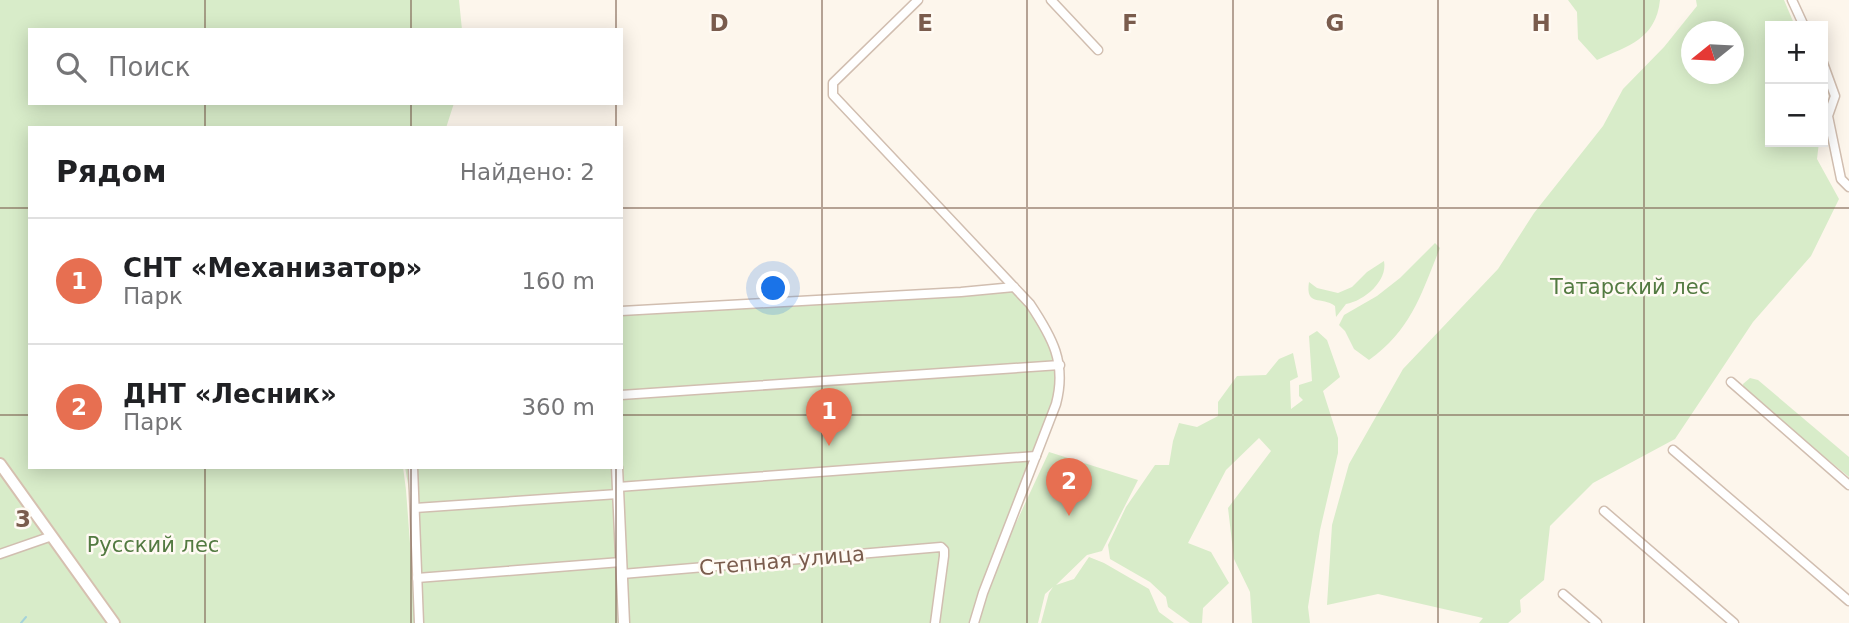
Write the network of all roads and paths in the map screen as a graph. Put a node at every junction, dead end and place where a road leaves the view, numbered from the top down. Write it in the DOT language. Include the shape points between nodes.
graph roads {
  1 [pos="918,0"];
  2 [pos="1051,0"];
  3 [pos="1792,0"];
  4 [pos="1802,21"];
  5 [pos="1098,50"];
  6 [pos="1828,77"];
  7 [pos="1849,187"];
  8 [pos="1014,287"];
  9 [pos="623,311"];
  10 [pos="1060,365"];
  11 [pos="1731,382"];
  12 [pos="623,395"];
  13 [pos="1673,450"];
  14 [pos="1036,456"];
  15 [pos="0,464"];
  16 [pos="413,469"];
  17 [pos="617,469"];
  18 [pos="1849,485"];
  19 [pos="618,490"];
  20 [pos="415,508"];
  21 [pos="1604,511"];
  22 [pos="52,536"];
  23 [pos="0,554"];
  24 [pos="621,562"];
  25 [pos="622,574"];
  26 [pos="417,578"];
  27 [pos="1563,594"];
  28 [pos="1849,601"];
  29 [pos="114,623"];
  30 [pos="419,623"];
  31 [pos="624,623"];
  32 [pos="935,623"];
  33 [pos="974,623"];
  34 [pos="1597,623"];
  35 [pos="1734,623"];
  1 -- 8 [label="street" via="833,83 833,95"];
  2 -- 5 [label="street"];
  3 -- 4 [label="street"];
  6 -- 7 [label="street" via="1835,96 1828,116 1841,179"];
  8 -- 9 [label="street"];
  8 -- 10 [label="street" via="1043,323"];
  10 -- 12 [label="street"];
  10 -- 14 [label="street" via="1058,396"];
  11 -- 18 [label="street"];
  13 -- 28 [label="street"];
  14 -- 19 [label="street"];
  14 -- 33 [label="street"];
  15 -- 22 [label="main road"];
  16 -- 20 [label="street"];
  17 -- 19 [label="street"];
  19 -- 20 [label="street"];
  19 -- 24 [label="street"];
  20 -- 26 [label="street"];
  21 -- 35 [label="street"];
  22 -- 23 [label="street"];
  22 -- 29 [label="main road"];
  24 -- 25 [label="street"];
  24 -- 26 [label="street"];
  25 -- 31 [label="street"];
  25 -- 32 [label="street, Степная улица" via="941,547 944,556"];
  26 -- 30 [label="street"];
  27 -- 34 [label="street"];
}
